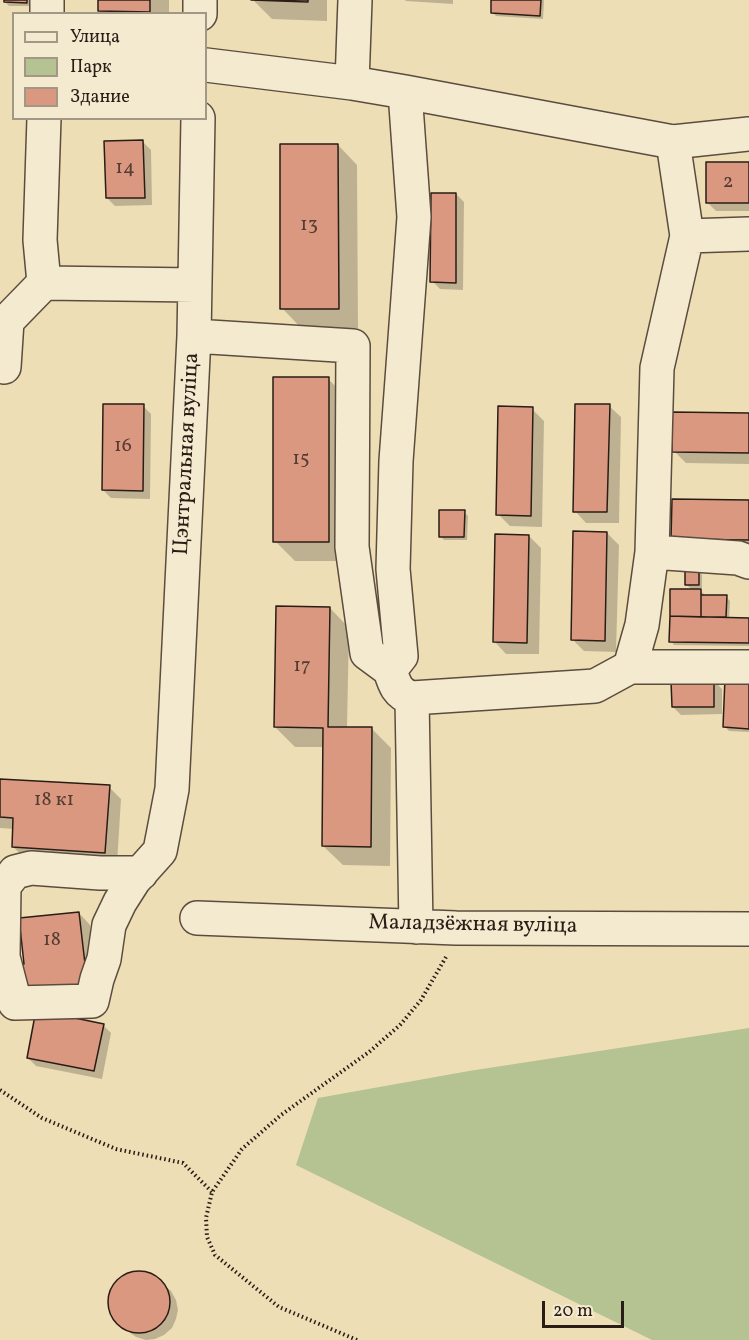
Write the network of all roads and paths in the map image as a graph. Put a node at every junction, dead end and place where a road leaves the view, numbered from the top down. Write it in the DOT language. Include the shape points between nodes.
graph roads {
  1 [pos="355,0"];
  2 [pos="207,65"];
  3 [pos="352,83"];
  4 [pos="405,92"];
  5 [pos="44,120"];
  6 [pos="198,120"];
  7 [pos="749,134"];
  8 [pos="673,142"];
  9 [pos="749,234"];
  10 [pos="687,236"];
  11 [pos="44,284"];
  12 [pos="195,285"];
  13 [pos="194,336"];
  14 [pos="4,367"];
  15 [pos="652,552"];
  16 [pos="749,562"];
  17 [pos="630,667"];
  18 [pos="749,667"];
  19 [pos="390,670"];
  20 [pos="412,698"];
  21 [pos="141,873"];
  22 [pos="198,918"];
  23 [pos="416,927"];
  24 [pos="456,928"];
  25 [pos="749,929"];
  26 [pos="0,1090"];
  27 [pos="212,1192"];
  28 [pos="357,1340"];
  1 -- 3 [label="street"];
  2 -- 3 [label="street"];
  3 -- 4 [label="street"];
  4 -- 8 [label="street"];
  4 -- 19 [label="street" via="414,217 396,461 393,569 401,656"];
  5 -- 11 [label="street" via="40,240"];
  6 -- 12 [label="street, Цэнтральная вуліца"];
  7 -- 8 [label="street"];
  8 -- 10 [label="street"];
  9 -- 10 [label="street"];
  10 -- 15 [label="street" via="657,368"];
  11 -- 12 [label="street"];
  11 -- 14 [label="street" via="7,321"];
  12 -- 13 [label="street, Цэнтральная вуліца"];
  13 -- 19 [label="street" via="353,346 353,560 367,653"];
  13 -- 21 [label="street, Цэнтральная вуліца" via="172,789 160,851"];
  15 -- 16 [label="street"];
  15 -- 17 [label="street" via="642,625"];
  17 -- 18 [label="street"];
  17 -- 20 [label="street" via="596,686"];
  19 -- 20 [label="street" via="395,687"];
  20 -- 23 [label="street"];
  21 -- 21 [label="street, Цэнтральная вуліца" via="109,925 92,1001 15,1003 3,957 4,886 15,872 31,868"];
  22 -- 23 [label="street, Маладзёжная вуліца"];
  23 -- 24 [label="street, Маладзёжная вуліца"];
  24 -- 25 [label="street, Маладзёжная вуліца"];
  24 -- 27 [label="path" via="438,972 400,1025 242,1149"];
  26 -- 27 [label="path" via="42,1118 116,1149 183,1163"];
  27 -- 28 [label="path" via="206,1218 207,1237 215,1255 279,1307"];
}
